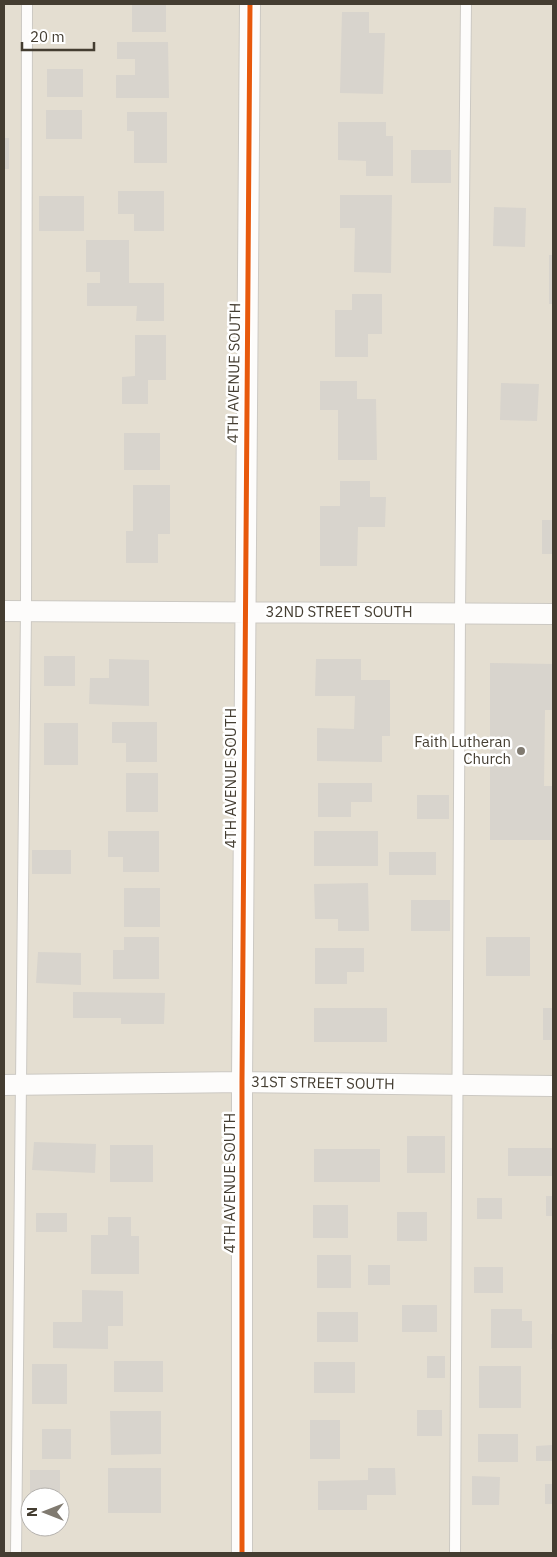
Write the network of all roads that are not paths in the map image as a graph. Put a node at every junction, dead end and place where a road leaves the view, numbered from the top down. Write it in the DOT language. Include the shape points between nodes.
graph roads {
  1 [pos="27,4"];
  2 [pos="250,4"];
  3 [pos="466,4"];
  4 [pos="4,611"];
  5 [pos="26,611"];
  6 [pos="244,612"];
  7 [pos="460,613"];
  8 [pos="553,614"];
  9 [pos="242,1082"];
  10 [pos="12,1085"];
  11 [pos="458,1085"];
  12 [pos="553,1086"];
  13 [pos="16,1553"];
  14 [pos="242,1553"];
  15 [pos="455,1553"];
  1 -- 5 [label="lane"];
  2 -- 6 [label="street, 4TH AVENUE SOUTH"];
  3 -- 7 [label="lane"];
  4 -- 5 [label="street, 32ND STREET SOUTH"];
  5 -- 6 [label="street, 32ND STREET SOUTH"];
  5 -- 10 [label="lane"];
  6 -- 7 [label="street, 32ND STREET SOUTH"];
  6 -- 9 [label="street, 4TH AVENUE SOUTH"];
  7 -- 8 [label="street, 32ND STREET SOUTH"];
  7 -- 11 [label="lane"];
  9 -- 10 [label="street, 31ST STREET SOUTH"];
  9 -- 11 [label="street, 31ST STREET SOUTH"];
  9 -- 14 [label="street, 4TH AVENUE SOUTH"];
  10 -- 13 [label="lane"];
  11 -- 12 [label="street, 31ST STREET SOUTH"];
  11 -- 15 [label="lane"];
}
